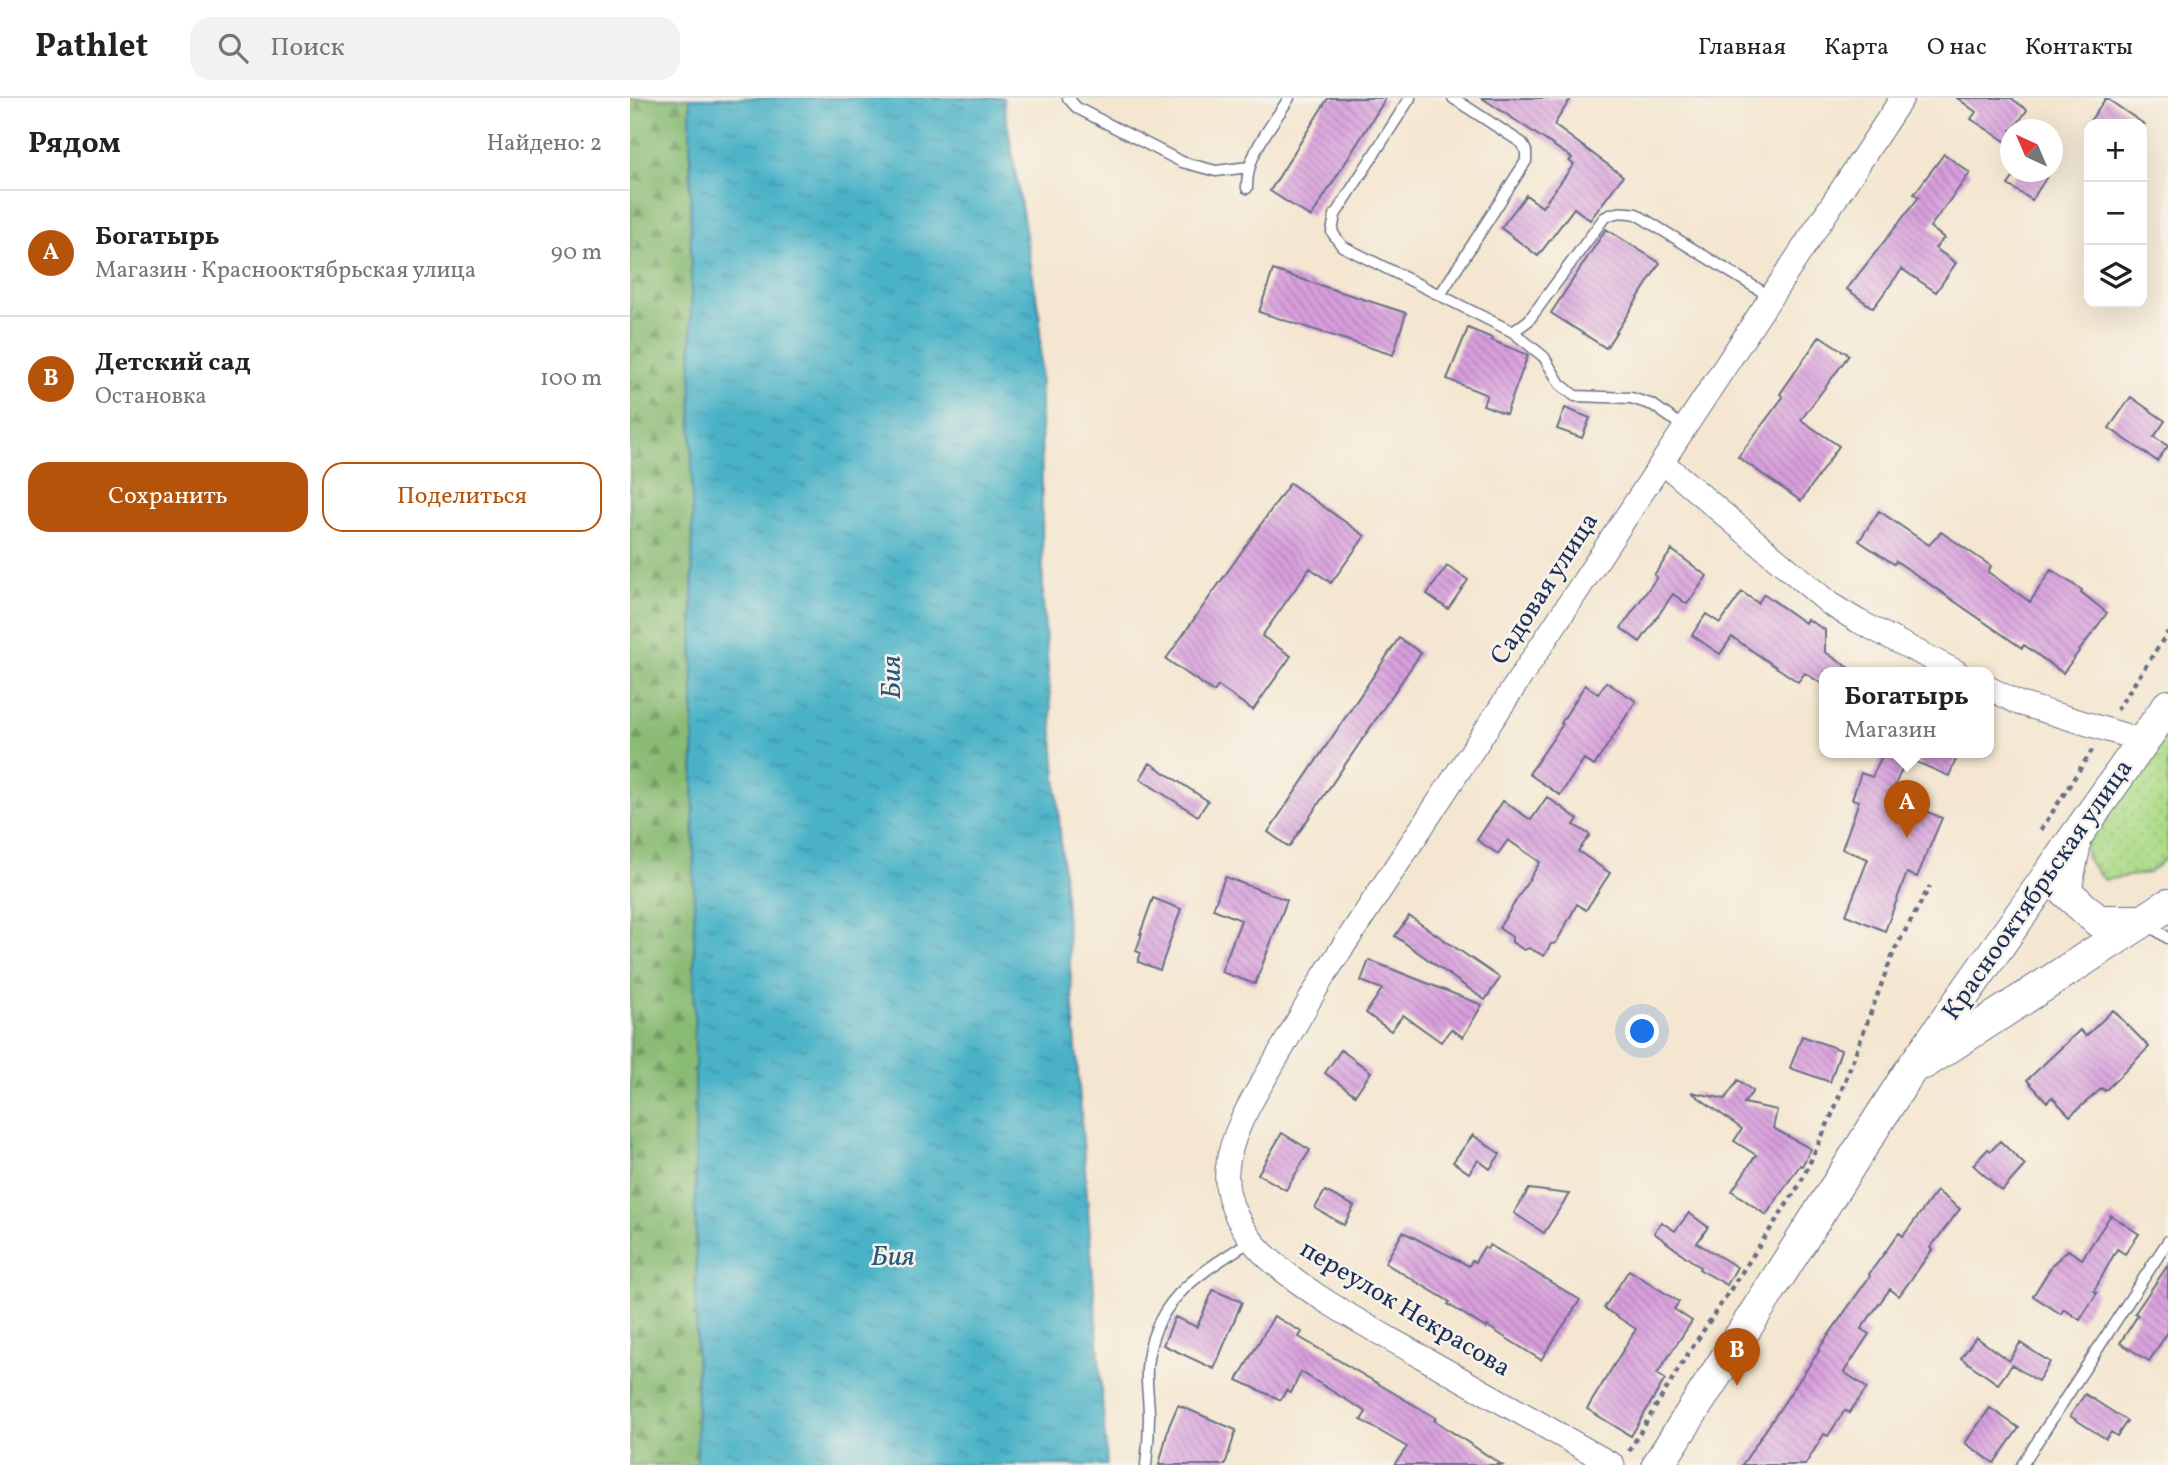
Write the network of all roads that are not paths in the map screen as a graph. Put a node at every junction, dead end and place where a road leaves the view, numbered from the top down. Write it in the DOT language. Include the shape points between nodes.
graph roads {
  1 [pos="1068,98"];
  2 [pos="1289,98"];
  3 [pos="1410,98"];
  4 [pos="1453,98"];
  5 [pos="1902,98"];
  6 [pos="1249,167"];
  7 [pos="1247,188"];
  8 [pos="1440,295"];
  9 [pos="1771,298"];
  10 [pos="1513,332"];
  11 [pos="1685,428"];
  12 [pos="1662,462"];
  13 [pos="1948,667"];
  14 [pos="1994,691"];
  15 [pos="2168,706"];
  16 [pos="2144,741"];
  17 [pos="2076,837"];
  18 [pos="2160,921"];
  19 [pos="1908,1074"];
  20 [pos="1244,1115"];
  21 [pos="1252,1240"];
  22 [pos="2168,1241"];
  23 [pos="1620,1459"];
  24 [pos="1146,1465"];
  25 [pos="1658,1465"];
  26 [pos="2022,1465"];
  1 -- 6 [label="lane" via="1077,108 1182,162 1216,171"];
  2 -- 6 [label="lane"];
  3 -- 8 [label="lane" via="1335,215 1332,232 1342,246"];
  4 -- 8 [label="lane" via="1522,143 1526,160"];
  5 -- 9 [label="street, Садовая улица"];
  6 -- 7 [label="lane"];
  8 -- 10 [label="lane"];
  9 -- 10 [label="lane" via="1636,214 1617,212 1593,230 1529,320"];
  9 -- 11 [label="street, Садовая улица"];
  10 -- 11 [label="lane" via="1544,357 1560,384 1575,396 1632,398 1653,405"];
  11 -- 12 [label="street, Садовая улица"];
  12 -- 13 [label="street" via="1830,604"];
  12 -- 20 [label="street, Садовая улица" via="1323,977"];
  14 -- 16 [label="street" via="2018,703"];
  15 -- 16 [label="main road, Краснооктябрьская улица"];
  16 -- 17 [label="main road, Краснооктябрьская улица"];
  17 -- 18 [label="main road" via="2065,891 2098,922"];
  17 -- 19 [label="main road, Краснооктябрьская улица"];
  18 -- 19 [label="main road, Краснооктябрьская улица"];
  19 -- 25 [label="main road, Краснооктябрьская улица"];
  20 -- 21 [label="street, переулок Некрасова" via="1232,1146 1227,1189"];
  21 -- 23 [label="street, переулок Некрасова" via="1320,1296"];
  21 -- 24 [label="lane" via="1180,1290 1157,1326 1147,1366"];
  22 -- 26 [label="lane"];
}
